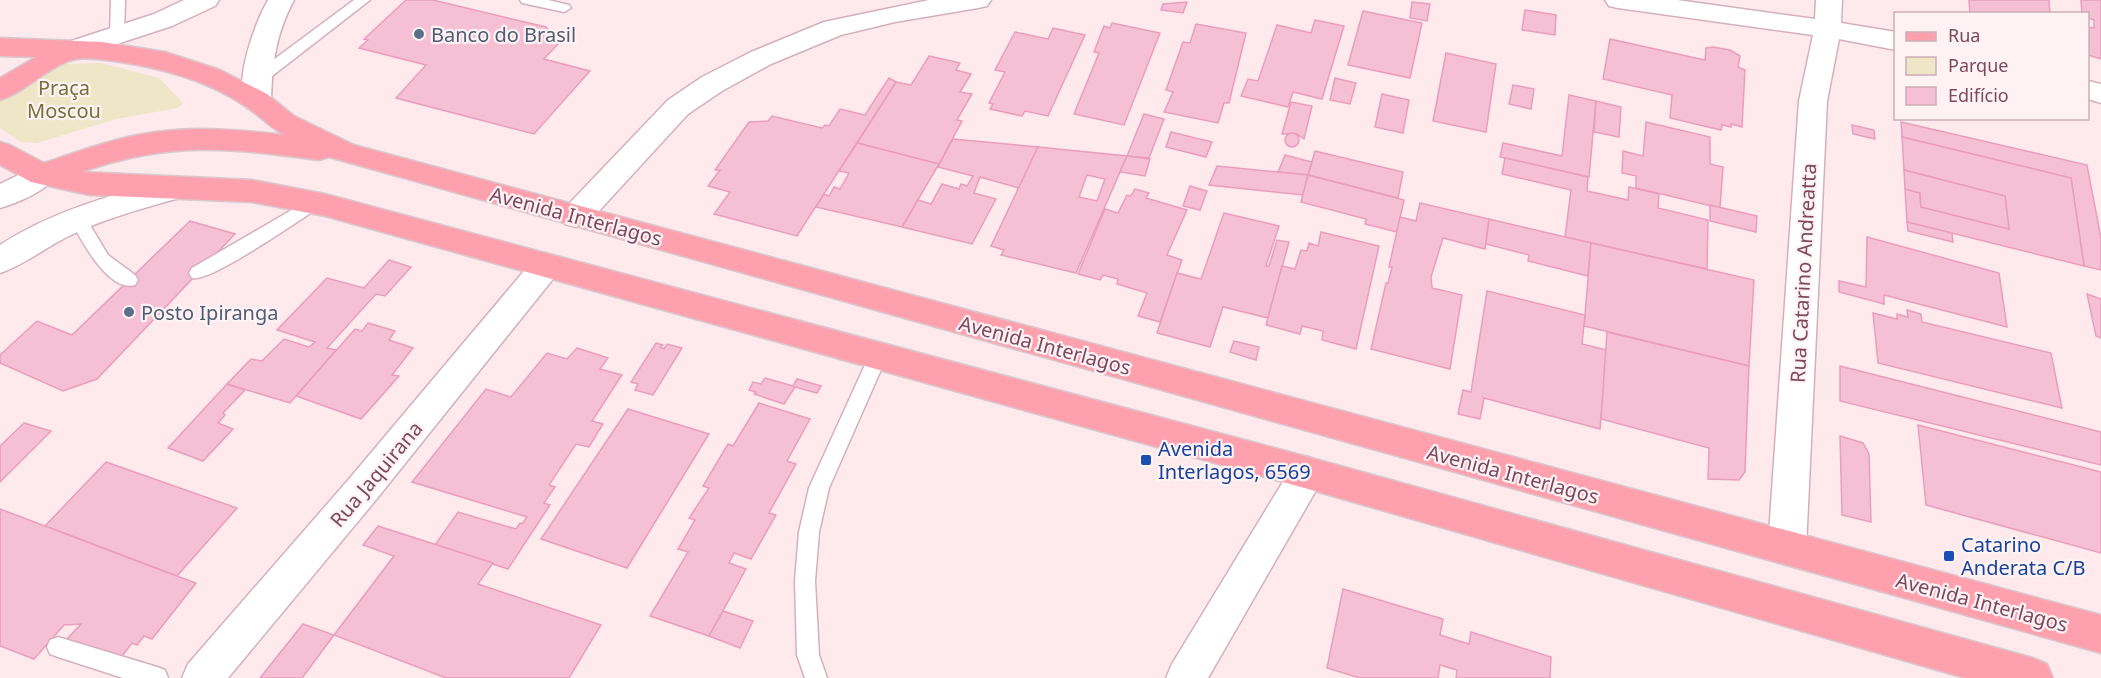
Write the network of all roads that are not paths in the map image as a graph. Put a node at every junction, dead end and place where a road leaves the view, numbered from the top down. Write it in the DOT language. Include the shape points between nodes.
graph roads {
  1 [pos="118,0"];
  2 [pos="206,0"];
  3 [pos="281,0"];
  4 [pos="363,0"];
  5 [pos="527,0"];
  6 [pos="978,0"];
  7 [pos="1617,0"];
  8 [pos="564,8"];
  9 [pos="1828,14"];
  10 [pos="117,35"];
  11 [pos="1894,40"];
  12 [pos="0,47"];
  13 [pos="74,49"];
  14 [pos="257,90"];
  15 [pos="0,91"];
  16 [pos="0,152"];
  17 [pos="345,153"];
  18 [pos="41,175"];
  19 [pos="172,189"];
  20 [pos="0,197"];
  21 [pos="314,202"];
  22 [pos="576,216"];
  23 [pos="78,219"];
  24 [pos="0,261"];
  25 [pos="546,266"];
  26 [pos="198,273"];
  27 [pos="129,280"];
  28 [pos="878,356"];
  29 [pos="1308,473"];
  30 [pos="1787,548"];
  31 [pos="2101,634"];
  32 [pos="58,647"];
  33 [pos="157,678"];
  34 [pos="202,678"];
  35 [pos="816,678"];
  36 [pos="1186,678"];
  37 [pos="2033,678"];
  1 -- 10 [label="lane"];
  2 -- 10 [label="street"];
  3 -- 14 [label="street" via="269,20 259,51"];
  4 -- 14 [label="lane"];
  5 -- 8 [label="lane"];
  6 -- 22 [label="street" via="833,28 761,58 712,84 678,107"];
  7 -- 9 [label="street"];
  9 -- 11 [label="street"];
  9 -- 30 [label="street, Rua Catarino Andreatta" via="1813,101"];
  10 -- 13 [label="street"];
  12 -- 13 [label="main road, Avenida Interlagos"];
  13 -- 14 [label="main road, Avenida Interlagos" via="155,58"];
  13 -- 15 [label="main road"];
  14 -- 17 [label="main road, Avenida Interlagos" via="284,123"];
  16 -- 18 [label="main road"];
  17 -- 18 [label="main road" via="234,140 155,142"];
  17 -- 22 [label="main road, Avenida Interlagos"];
  18 -- 19 [label="main road" via="89,184"];
  18 -- 20 [label="street"];
  19 -- 21 [label="main road" via="252,191"];
  19 -- 23 [label="street"];
  21 -- 25 [label="main road"];
  21 -- 26 [label="lane"];
  22 -- 30 [label="main road, Avenida Interlagos"];
  23 -- 24 [label="street" via="43,233"];
  23 -- 27 [label="lane" via="102,260"];
  25 -- 28 [label="main road"];
  25 -- 34 [label="street, Rua Jaquirana" via="363,490"];
  28 -- 29 [label="main road"];
  28 -- 35 [label="lane" via="819,488 809,532 804,581 808,655"];
  29 -- 36 [label="street"];
  29 -- 37 [label="main road"];
  30 -- 31 [label="main road, Avenida Interlagos"];
  32 -- 33 [label="lane"];
}
